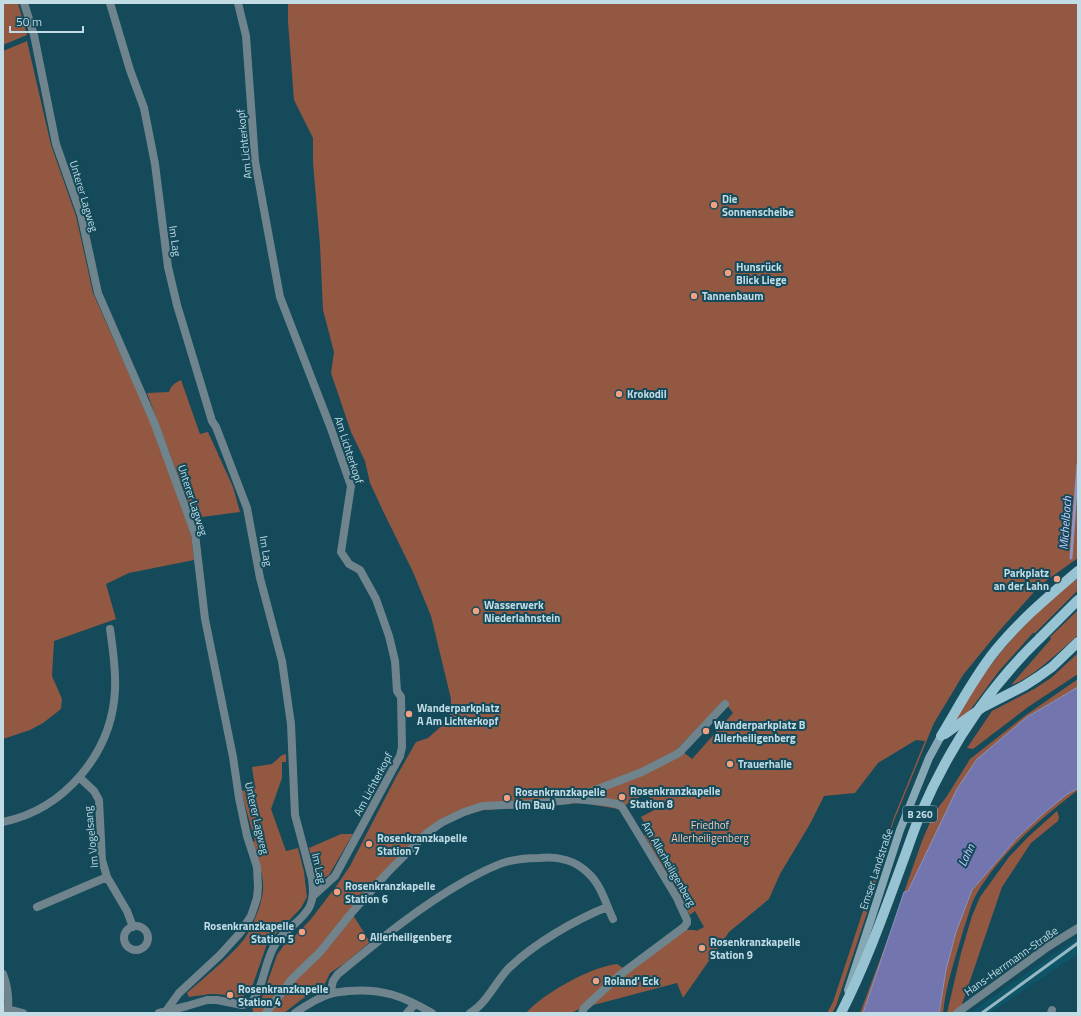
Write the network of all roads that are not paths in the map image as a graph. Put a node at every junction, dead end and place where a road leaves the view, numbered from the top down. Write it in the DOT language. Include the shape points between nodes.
graph roads {
  1 [pos="24,3"];
  2 [pos="110,3"];
  3 [pos="238,3"];
  4 [pos="1078,571"];
  5 [pos="1078,600"];
  6 [pos="110,629"];
  7 [pos="1078,642"];
  8 [pos="725,704"];
  9 [pos="941,736"];
  10 [pos="80,778"];
  11 [pos="569,800"];
  12 [pos="3,822"];
  13 [pos="107,877"];
  14 [pos="313,896"];
  15 [pos="37,907"];
  16 [pos="607,907"];
  17 [pos="613,919"];
  18 [pos="133,927"];
  19 [pos="1078,928"];
  20 [pos="3,974"];
  21 [pos="330,994"];
  22 [pos="415,1004"];
  23 [pos="5,1009"];
  24 [pos="163,1012"];
  25 [pos="23,1013"];
  26 [pos="266,1013"];
  27 [pos="295,1013"];
  28 [pos="407,1013"];
  29 [pos="432,1013"];
  30 [pos="470,1013"];
  31 [pos="582,1013"];
  32 [pos="840,1013"];
  33 [pos="957,1013"];
  1 -- 24 [label="street, Unterer Lagweg" via="34,35 56,144 81,215 98,293 154,422 195,534 205,619 239,798 257,867 257,898 240,933"];
  2 -- 14 [label="street, Im Lag" via="144,108 155,164 168,266 177,305 212,421 248,508 260,578 287,689 292,731 295,815 312,879"];
  3 -- 14 [label="street, Am Lichterkopf" via="246,36 255,161 280,297 351,486 342,552 349,564 360,570 376,599 395,661 397,690 401,697 400,756 335,877"];
  4 -- 9 [label="main road" via="1030,614 994,652"];
  5 -- 32 [label="main road, B 260, bridge" via="1024,653 989,695 944,764 920,814 872,945"];
  6 -- 10 [label="street" via="115,688 111,718 98,752"];
  7 -- 9 [label="main road" via="1038,677 983,707"];
  8 -- 11 [label="street" via="678,753 642,772"];
  9 -- 32 [label="street, Emser Landstraße" via="926,765 900,830"];
  10 -- 12 [label="street" via="38,809"];
  10 -- 13 [label="street, Im Vogelsang" via="94,791 99,800 102,860"];
  11 -- 26 [label="street" via="482,806 441,823 416,843 383,877 320,952 292,979"];
  11 -- 31 [label="street, Am Allerheiligenberg" via="584,799 622,807 677,898 687,920 684,927 621,974 584,1008"];
  13 -- 15 [label="street, Im Vogelsang"];
  13 -- 18 [label="street, Im Vogelsang" via="127,911"];
  14 -- 24 [label="street, Im Lag" via="307,911 272,949 260,988 251,1003 242,1005 207,1000"];
  16 -- 17 [label="street"];
  16 -- 21 [label="street" via="591,875 569,861 546,857 507,862 474,876 416,913 338,974 333,981"];
  16 -- 30 [label="street" via="533,947 508,970 478,1007"];
  19 -- 33 [label="street, Hans-Herrmann-Straße"];
  20 -- 23 [label="street" via="8,985 9,997"];
  21 -- 22 [label="street" via="374,990 393,994"];
  21 -- 27 [label="street"];
  22 -- 28 [label="street"];
  22 -- 29 [label="street"];
  23 -- 25 [label="street"];
}
